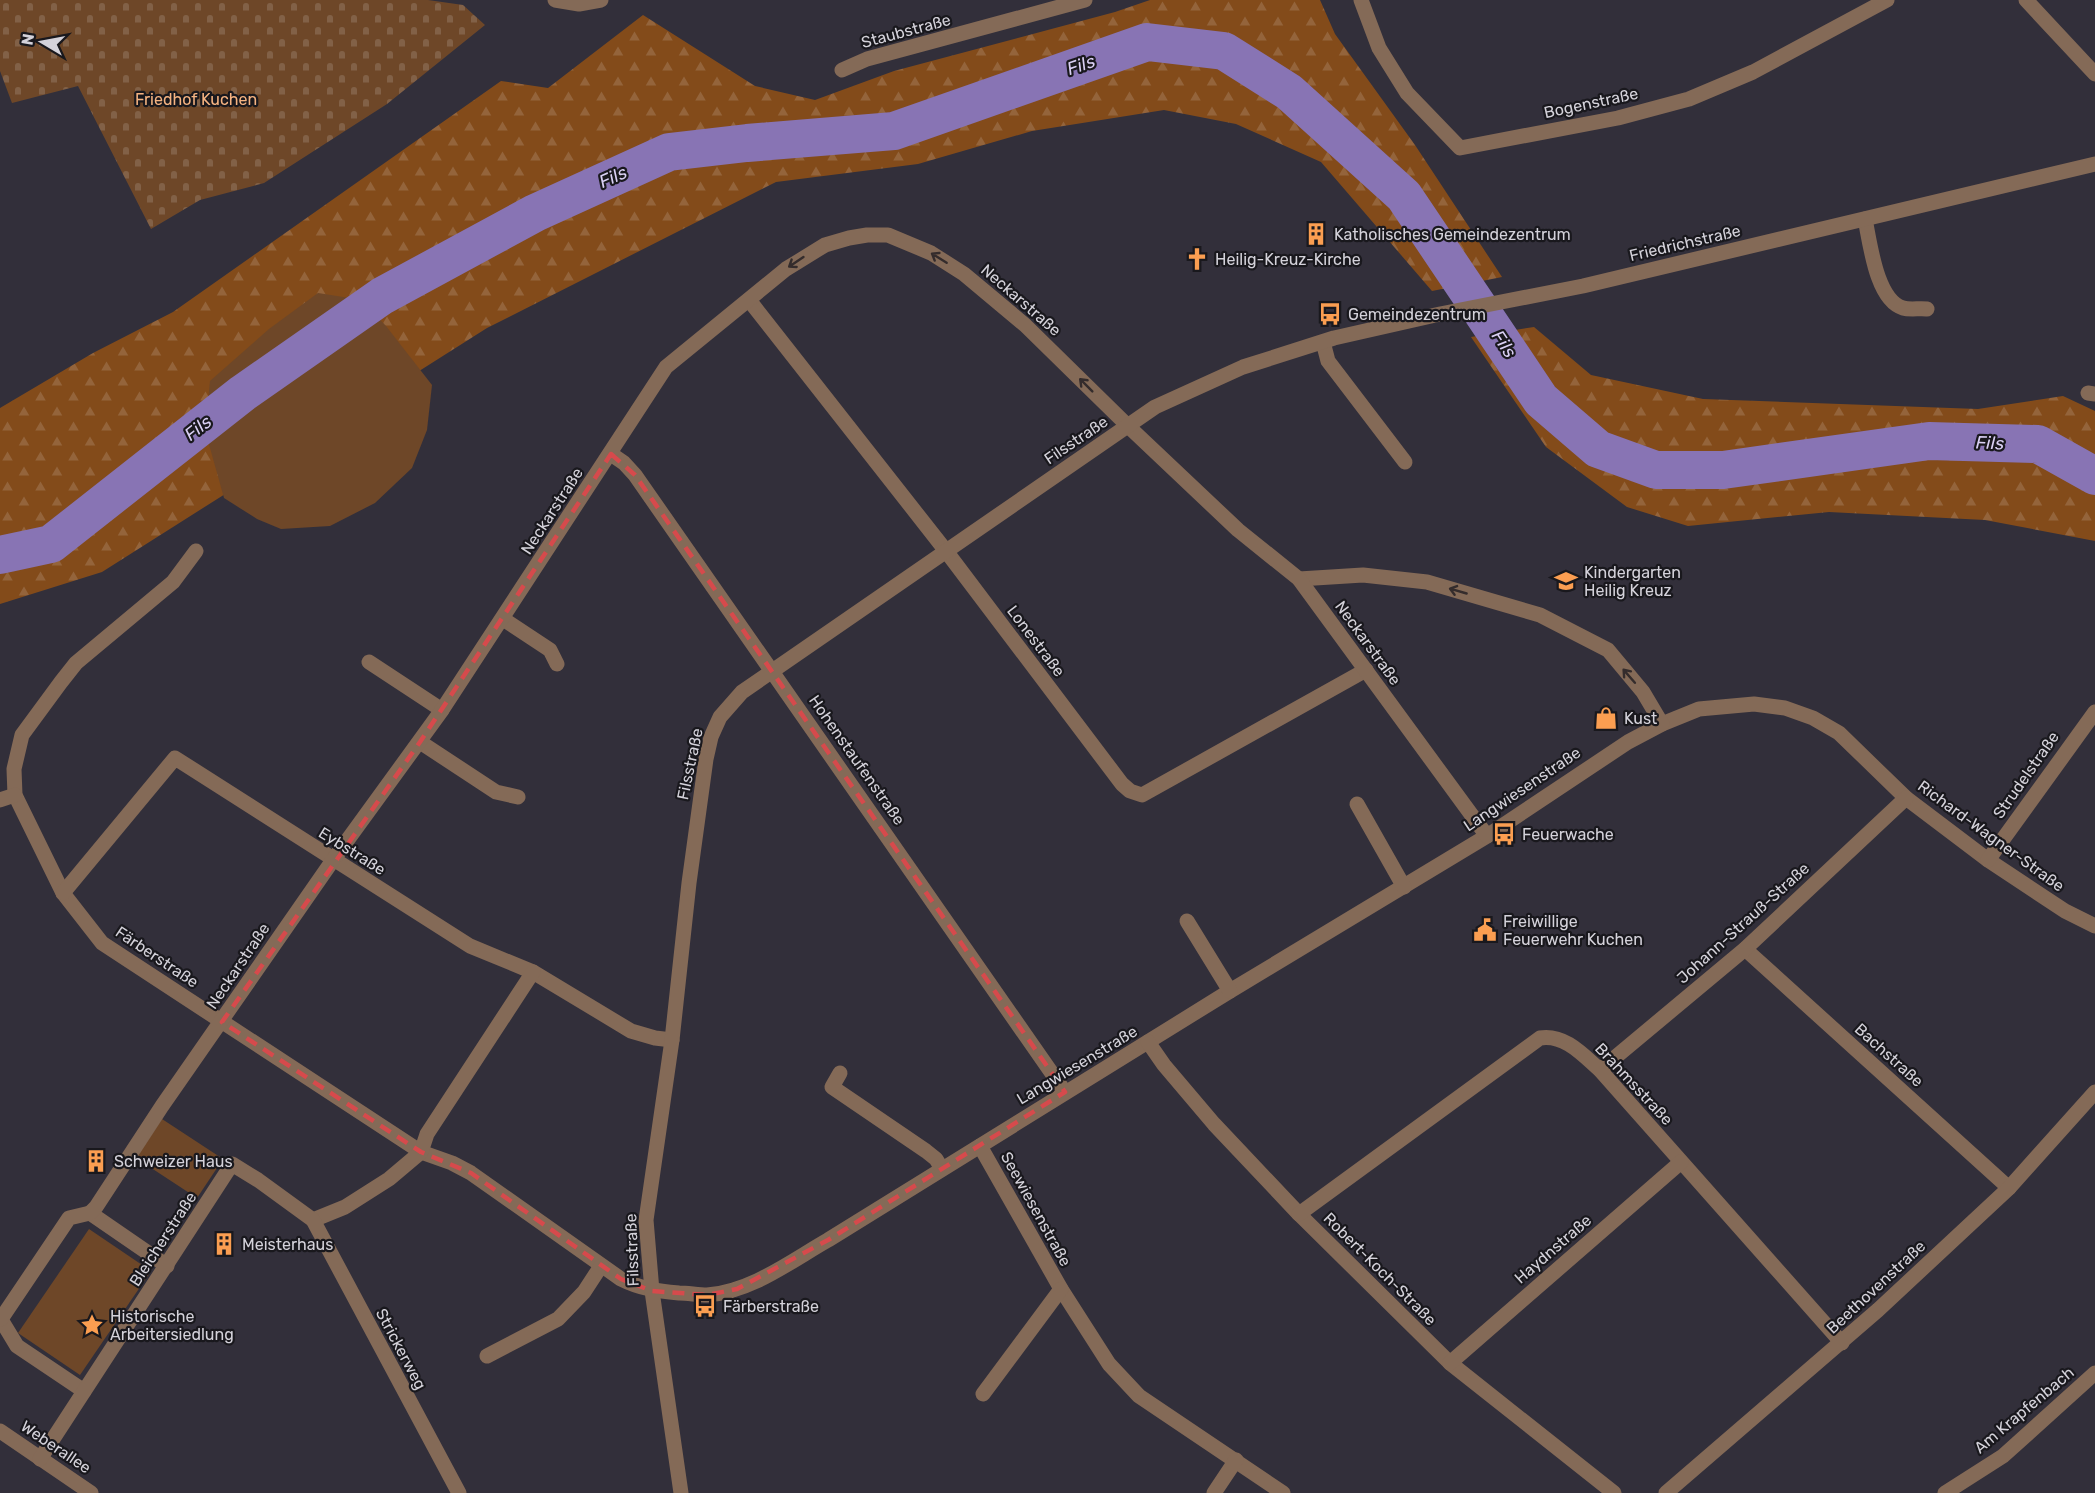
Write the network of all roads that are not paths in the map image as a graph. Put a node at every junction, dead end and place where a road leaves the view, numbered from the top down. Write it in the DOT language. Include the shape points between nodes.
graph roads {
  1 [pos="555,0"];
  2 [pos="601,0"];
  3 [pos="1085,0"];
  4 [pos="1361,0"];
  5 [pos="1887,0"];
  6 [pos="2026,0"];
  7 [pos="842,70"];
  8 [pos="2095,74"];
  9 [pos="2095,164"];
  10 [pos="1865,219"];
  11 [pos="749,300"];
  12 [pos="1512,300"];
  13 [pos="1927,309"];
  14 [pos="1323,342"];
  15 [pos="1128,426"];
  16 [pos="610,454"];
  17 [pos="1405,462"];
  18 [pos="196,551"];
  19 [pos="946,551"];
  20 [pos="1299,579"];
  21 [pos="503,619"];
  22 [pos="369,662"];
  23 [pos="557,664"];
  24 [pos="773,670"];
  25 [pos="1366,670"];
  26 [pos="442,710"];
  27 [pos="2095,712"];
  28 [pos="1662,724"];
  29 [pos="420,742"];
  30 [pos="15,795"];
  31 [pos="518,797"];
  32 [pos="1906,798"];
  33 [pos="0,800"];
  34 [pos="1357,804"];
  35 [pos="1487,836"];
  36 [pos="333,860"];
  37 [pos="1988,860"];
  38 [pos="1404,887"];
  39 [pos="63,893"];
  40 [pos="1187,921"];
  41 [pos="2095,926"];
  42 [pos="1745,949"];
  43 [pos="533,972"];
  44 [pos="1230,991"];
  45 [pos="222,1022"];
  46 [pos="672,1041"];
  47 [pos="1148,1042"];
  48 [pos="1600,1070"];
  49 [pos="840,1073"];
  50 [pos="1065,1092"];
  51 [pos="2095,1092"];
  52 [pos="980,1146"];
  53 [pos="421,1152"];
  54 [pos="1681,1162"];
  55 [pos="942,1170"];
  56 [pos="2009,1188"];
  57 [pos="90,1213"];
  58 [pos="1299,1214"];
  59 [pos="313,1220"];
  60 [pos="167,1266"];
  61 [pos="601,1266"];
  62 [pos="1061,1289"];
  63 [pos="652,1291"];
  64 [pos="1,1319"];
  65 [pos="1842,1343"];
  66 [pos="487,1356"];
  67 [pos="1450,1363"];
  68 [pos="2095,1373"];
  69 [pos="84,1391"];
  70 [pos="983,1394"];
  71 [pos="0,1431"];
  72 [pos="40,1459"];
  73 [pos="1236,1461"];
  74 [pos="91,1493"];
  75 [pos="459,1493"];
  76 [pos="681,1493"];
  77 [pos="1214,1493"];
  78 [pos="1283,1493"];
  79 [pos="1614,1493"];
  80 [pos="1666,1493"];
  81 [pos="1946,1493"];
  1 -- 2 [label="street" via="579,4"];
  3 -- 7 [label="street, Staubstraße" via="867,58"];
  4 -- 5 [label="street, Bogenstraße" via="1379,48 1407,93 1460,148 1618,118 1689,99 1753,72"];
  6 -- 8 [label="street"];
  9 -- 10 [label="street, Friedrichstraße"];
  10 -- 12 [label="street, Friedrichstraße"];
  10 -- 13 [label="street" via="1879,282 1887,295 1902,308"];
  15 -- 11 [label="street, Neckarstraße, one-way" via="1025,325 964,274 888,235 867,235 825,245 786,269"];
  11 -- 16 [label="street, Neckarstraße" via="666,367"];
  11 -- 19 [label="street, Lonestraße"];
  12 -- 14 [label="street, Filsstraße"];
  14 -- 15 [label="street, Filsstraße" via="1253,363 1213,380 1155,407"];
  14 -- 17 [label="street" via="1328,361"];
  15 -- 19 [label="street, Filsstraße"];
  15 -- 20 [label="street, Neckarstraße" via="1238,530"];
  16 -- 21 [label="street, Neckarstraße"];
  16 -- 24 [label="street, Hohenstaufenstraße" via="635,476"];
  18 -- 30 [label="street, Färberstraße" via="173,582 76,663 61,682 22,735 14,769"];
  19 -- 24 [label="street, Filsstraße"];
  19 -- 25 [label="street, Lonestraße" via="1122,784 1142,795"];
  20 -- 25 [label="street, Neckarstraße"];
  28 -- 20 [label="street, one-way" via="1643,692 1608,650 1539,615 1427,582 1363,575"];
  21 -- 23 [label="street" via="549,650"];
  21 -- 26 [label="street, Neckarstraße"];
  22 -- 26 [label="street"];
  24 -- 46 [label="street, Filsstraße" via="742,692 720,717 711,737 699,803"];
  24 -- 50 [label="street, Hohenstaufenstraße"];
  25 -- 35 [label="street, Neckarstraße"];
  26 -- 29 [label="street, Neckarstraße"];
  27 -- 37 [label="street, Strudelstraße"];
  28 -- 32 [label="street, Richard-Wagner-Straße" via="1699,709 1754,704 1785,708 1839,733"];
  28 -- 35 [label="street, Langwiesenstraße" via="1593,763"];
  29 -- 31 [label="street" via="496,792"];
  29 -- 36 [label="street, Neckarstraße"];
  30 -- 33 [label="street"];
  30 -- 39 [label="street, Färberstraße"];
  32 -- 37 [label="street, Richard-Wagner-Straße"];
  32 -- 42 [label="street, Johann-Strauß-Straße"];
  34 -- 38 [label="street"];
  35 -- 38 [label="street, Langwiesenstraße"];
  36 -- 39 [label="street, Eybstraße" via="175,758"];
  36 -- 43 [label="street, Eybstraße" via="470,946"];
  36 -- 45 [label="street, Neckarstraße"];
  37 -- 41 [label="street, Richard-Wagner-Straße"];
  38 -- 44 [label="street, Langwiesenstraße"];
  39 -- 45 [label="street, Färberstraße" via="102,943"];
  40 -- 44 [label="street"];
  42 -- 48 [label="street, Johann-Strauß-Straße"];
  42 -- 56 [label="street, Bachstraße"];
  43 -- 46 [label="street, Eybstraße" via="631,1031"];
  43 -- 53 [label="street" via="427,1134"];
  44 -- 47 [label="street, Langwiesenstraße"];
  45 -- 53 [label="street, Färberstraße"];
  45 -- 57 [label="street, Neckarstraße"];
  46 -- 63 [label="street, Filsstraße" via="646,1220"];
  47 -- 50 [label="street, Langwiesenstraße"];
  47 -- 58 [label="street, Robert-Koch-Straße" via="1214,1124"];
  48 -- 54 [label="street, Brahmsstraße"];
  48 -- 58 [label="street, Brahmsstraße" via="1570,1044 1552,1036 1540,1038"];
  49 -- 55 [label="street" via="832,1087 927,1151"];
  50 -- 52 [label="street, Langwiesenstraße"];
  51 -- 56 [label="street, Beethovenstraße"];
  52 -- 55 [label="street, Langwiesenstraße"];
  52 -- 62 [label="street, Seewiesenstraße"];
  53 -- 59 [label="street" via="345,1207"];
  53 -- 61 [label="street, Färberstraße" via="471,1173"];
  54 -- 65 [label="street, Brahmsstraße"];
  54 -- 67 [label="street, Haydnstraße"];
  55 -- 63 [label="street, Langwiesenstraße" via="757,1280 706,1295"];
  56 -- 65 [label="street, Beethovenstraße"];
  57 -- 60 [label="street"];
  57 -- 64 [label="street" via="69,1218"];
  58 -- 67 [label="street, Robert-Koch-Straße"];
  59 -- 60 [label="street, Bleicherstraße" via="232,1164"];
  59 -- 75 [label="street, Strickerweg"];
  60 -- 69 [label="street, Bleicherstraße"];
  61 -- 63 [label="street, Färberstraße" via="636,1287"];
  61 -- 66 [label="street" via="584,1292 558,1319"];
  62 -- 70 [label="street, Seewiesenstraße"];
  62 -- 73 [label="street, Seewiesenstraße" via="1109,1364 1139,1396"];
  63 -- 76 [label="street, Filsstraße"];
  64 -- 69 [label="street" via="17,1346"];
  65 -- 80 [label="street, Beethovenstraße"];
  67 -- 79 [label="street, Robert-Koch-Straße"];
  68 -- 81 [label="street, Am Krapfenbach" via="2003,1456"];
  69 -- 72 [label="street, Bleicherstraße"];
  71 -- 72 [label="street, Weberallee"];
  72 -- 74 [label="street, Weberallee"];
  73 -- 77 [label="street"];
  73 -- 78 [label="street, Seewiesenstraße"];
}
